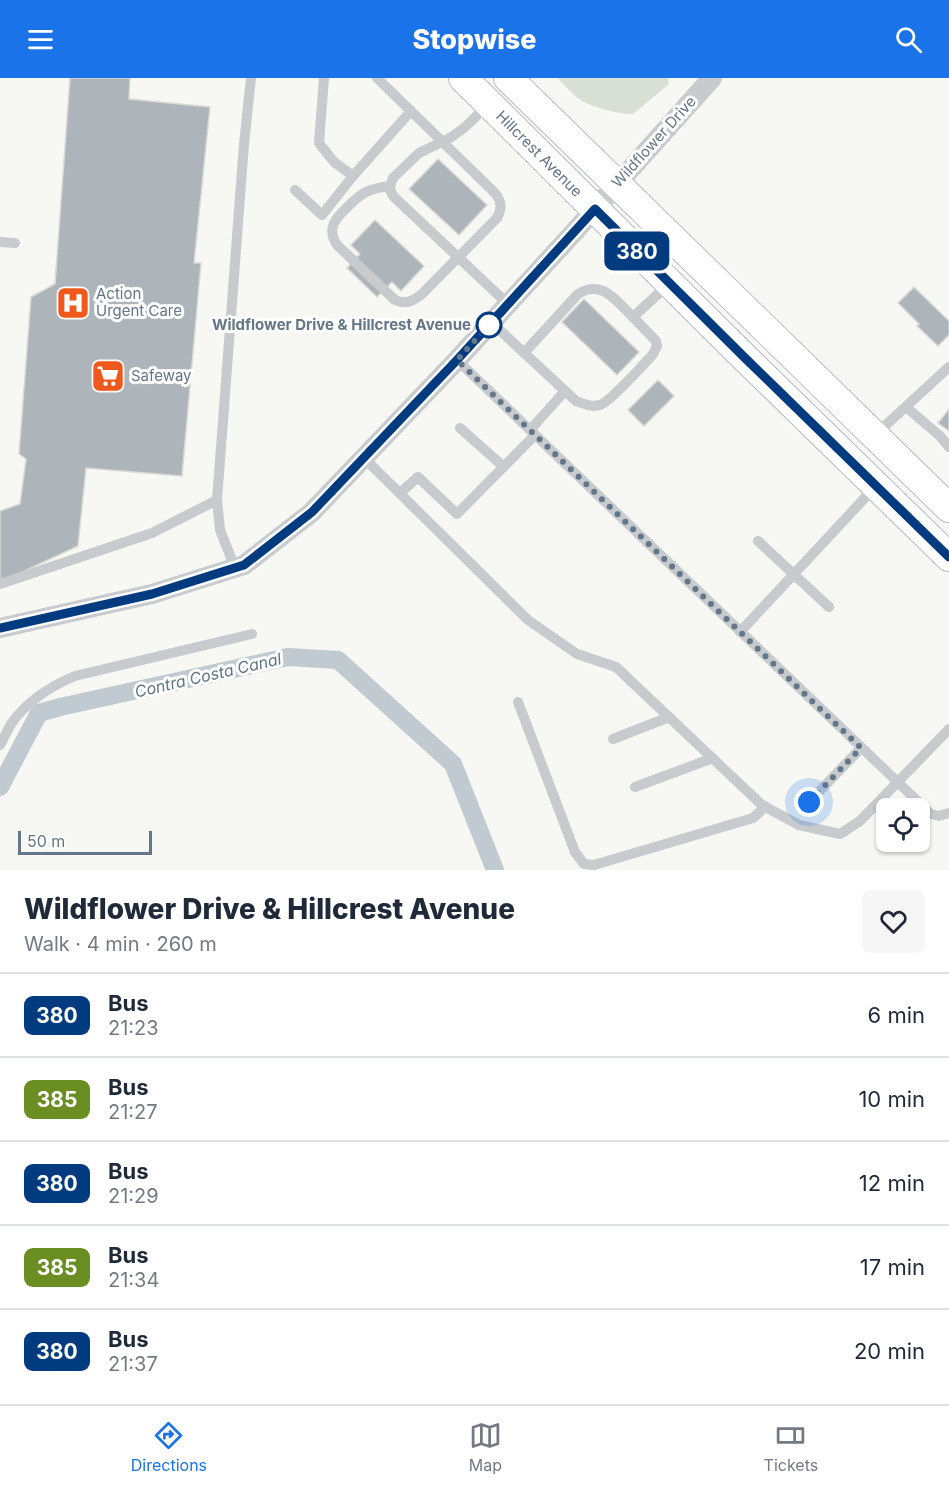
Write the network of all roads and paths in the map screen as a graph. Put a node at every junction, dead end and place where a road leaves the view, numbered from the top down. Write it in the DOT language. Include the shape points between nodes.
graph roads {
  1 [pos="251,78"];
  2 [pos="324,78"];
  3 [pos="377,78"];
  4 [pos="464,78"];
  5 [pos="508,78"];
  6 [pos="712,78"];
  7 [pos="490,104"];
  8 [pos="411,111"];
  9 [pos="443,142"];
  10 [pos="353,176"];
  11 [pos="617,184"];
  12 [pos="390,186"];
  13 [pos="295,190"];
  14 [pos="595,209"];
  15 [pos="0,242"];
  16 [pos="15,243"];
  17 [pos="459,258"];
  18 [pos="669,283"];
  19 [pos="508,304"];
  20 [pos="633,317"];
  21 [pos="491,322"];
  22 [pos="524,353"];
  23 [pos="457,360"];
  24 [pos="949,367"];
  25 [pos="565,391"];
  26 [pos="906,407"];
  27 [pos="460,428"];
  28 [pos="533,432"];
  29 [pos="874,435"];
  30 [pos="949,447"];
  31 [pos="364,458"];
  32 [pos="504,467"];
  33 [pos="876,485"];
  34 [pos="400,494"];
  35 [pos="217,500"];
  36 [pos="949,505"];
  37 [pos="758,541"];
  38 [pos="949,557"];
  39 [pos="235,568"];
  40 [pos="793,574"];
  41 [pos="0,584"];
  42 [pos="828,606"];
  43 [pos="0,628"];
  44 [pos="740,632"];
  45 [pos="252,634"];
  46 [pos="518,702"];
  47 [pos="669,717"];
  48 [pos="949,729"];
  49 [pos="614,739"];
  50 [pos="0,745"];
  51 [pos="861,748"];
  52 [pos="713,758"];
  53 [pos="896,782"];
  54 [pos="635,787"];
  55 [pos="809,802"];
  56 [pos="765,807"];
  57 [pos="949,813"];
  1 -- 35 [label="lane"];
  2 -- 10 [label="lane" via="319,143 334,162"];
  3 -- 8 [label="lane"];
  4 -- 7 [label="main road, Hillcrest Avenue"];
  5 -- 11 [label="main road"];
  6 -- 11 [label="street, Wildflower Drive"];
  7 -- 9 [label="lane"];
  7 -- 14 [label="main road, Hillcrest Avenue"];
  8 -- 9 [label="lane"];
  8 -- 10 [label="lane"];
  9 -- 12 [label="lane" via="419,153 393,178"];
  9 -- 17 [label="lane" via="501,203 496,218"];
  10 -- 13 [label="lane" via="322,215"];
  11 -- 14 [label="street, Wildflower Drive"];
  11 -- 29 [label="main road"];
  12 -- 17 [label="lane" via="394,196"];
  12 -- 17 [label="lane" via="357,198 335,222 334,240 401,303 415,300"];
  14 -- 18 [label="main road, Hillcrest Avenue"];
  14 -- 19 [label="street, Wildflower Drive"];
  15 -- 16 [label="lane"];
  17 -- 19 [label="lane"];
  18 -- 20 [label="lane"];
  18 -- 33 [label="main road, Hillcrest Avenue"];
  19 -- 21 [label="street, Wildflower Drive"];
  20 -- 22 [label="lane" via="607,292 585,290"];
  20 -- 25 [label="lane" via="656,341 653,354 602,404 585,405"];
  21 -- 22 [label="lane"];
  21 -- 23 [label="street, Wildflower Drive"];
  22 -- 25 [label="lane"];
  23 -- 28 [label="lane"];
  23 -- 31 [label="street, Wildflower Drive"];
  24 -- 26 [label="lane"];
  25 -- 28 [label="lane"];
  26 -- 29 [label="lane"];
  26 -- 30 [label="lane"];
  27 -- 32 [label="lane"];
  28 -- 32 [label="lane"];
  28 -- 44 [label="lane"];
  29 -- 36 [label="main road"];
  31 -- 34 [label="lane"];
  31 -- 39 [label="street, Wildflower Drive" via="312,512"];
  32 -- 34 [label="lane" via="458,514 418,477"];
  33 -- 38 [label="main road, Hillcrest Avenue"];
  33 -- 40 [label="lane"];
  34 -- 47 [label="lane" via="528,620 577,654 616,667"];
  35 -- 39 [label="lane" via="220,530"];
  35 -- 41 [label="lane" via="152,533"];
  37 -- 40 [label="lane"];
  39 -- 43 [label="street, Wildflower Drive" via="152,594"];
  40 -- 42 [label="lane"];
  40 -- 44 [label="lane"];
  44 -- 51 [label="lane"];
  45 -- 50 [label="lane" via="55,684 24,709"];
  46 -- 56 [label="lane" via="575,852 584,864 594,865 753,818"];
  47 -- 49 [label="lane"];
  47 -- 52 [label="lane"];
  48 -- 53 [label="lane"];
  51 -- 53 [label="lane"];
  51 -- 55 [label="lane"];
  52 -- 54 [label="lane"];
  52 -- 56 [label="lane"];
  53 -- 56 [label="lane" via="860,821 840,834 799,825"];
  53 -- 57 [label="lane" via="931,814"];
}
